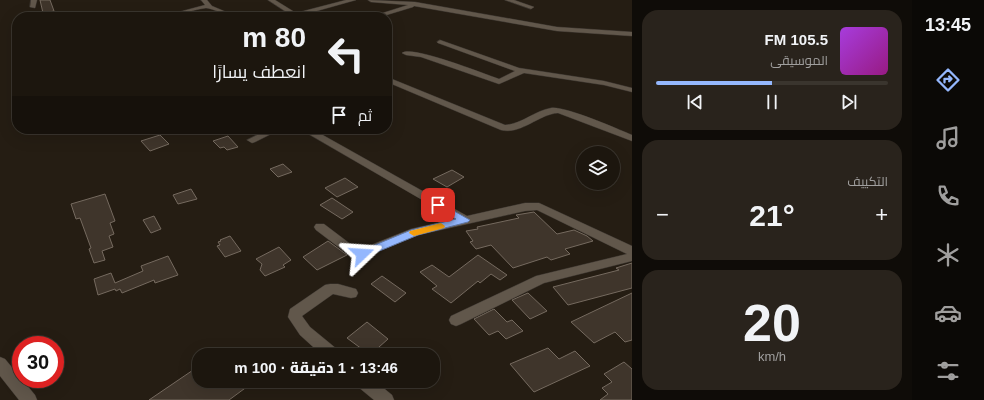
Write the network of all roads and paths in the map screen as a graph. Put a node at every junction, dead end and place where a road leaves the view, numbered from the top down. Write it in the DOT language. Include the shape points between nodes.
graph roads {
  1 [pos="34,0"];
  2 [pos="203,0"];
  3 [pos="271,0"];
  4 [pos="353,0"];
  5 [pos="371,0"];
  6 [pos="508,0"];
  7 [pos="415,4"];
  8 [pos="208,6"];
  9 [pos="33,7"];
  10 [pos="530,7"];
  11 [pos="183,12"];
  12 [pos="223,12"];
  13 [pos="290,12"];
  14 [pos="310,12"];
  15 [pos="389,12"];
  16 [pos="632,34"];
  17 [pos="440,42"];
  18 [pos="406,54"];
  19 [pos="522,71"];
  20 [pos="392,81"];
  21 [pos="632,90"];
  22 [pos="265,134"];
  23 [pos="314,134"];
  24 [pos="604,135"];
  25 [pos="632,138"];
  26 [pos="252,140"];
  27 [pos="632,144"];
  28 [pos="465,220"];
  29 [pos="320,227"];
  30 [pos="632,251"];
  31 [pos="632,257"];
  32 [pos="351,293"];
  33 [pos="456,320"];
  34 [pos="325,348"];
  35 [pos="0,364"];
  36 [pos="371,388"];
  37 [pos="29,400"];
  38 [pos="386,400"];
  1 -- 9 [label="street"];
  2 -- 8 [label="street"];
  3 -- 13 [label="street"];
  4 -- 14 [label="street"];
  5 -- 7 [label="street"];
  6 -- 10 [label="street"];
  7 -- 15 [label="street"];
  7 -- 16 [label="street" via="545,27"];
  8 -- 11 [label="street"];
  8 -- 12 [label="street"];
  17 -- 19 [label="street"];
  18 -- 19 [label="street" via="422,55 499,82"];
  19 -- 21 [label="street" via="604,83"];
  20 -- 25 [label="street" via="504,128 552,110 566,112"];
  22 -- 26 [label="street"];
  23 -- 28 [label="street"];
  24 -- 27 [label="street"];
  28 -- 29 [label="street" via="415,232 362,254 353,252"];
  28 -- 30 [label="street" via="539,206"];
  31 -- 33 [label="street" via="541,279"];
  32 -- 34 [label="street" via="330,289 295,313 305,331"];
  35 -- 37 [label="street"];
  36 -- 38 [label="street"];
}
